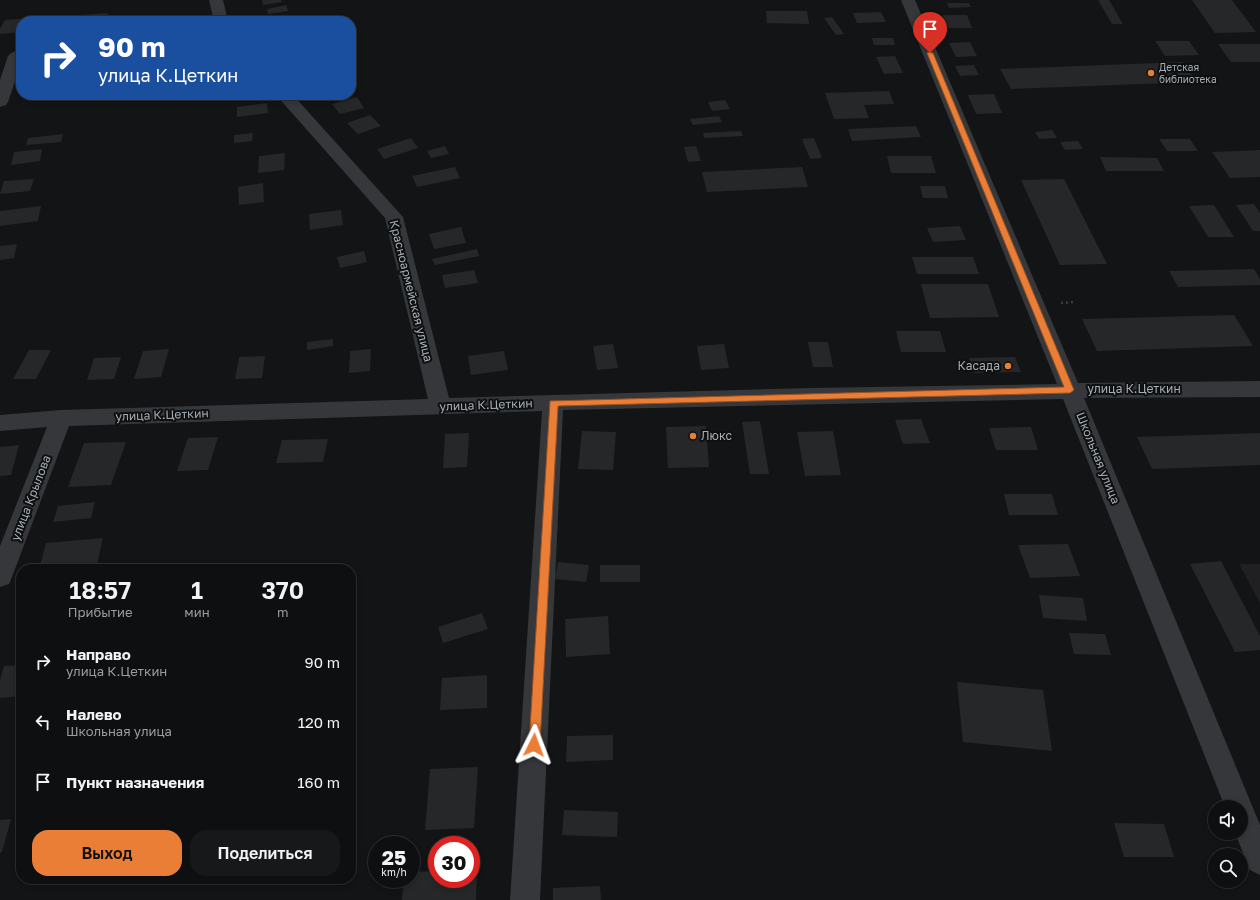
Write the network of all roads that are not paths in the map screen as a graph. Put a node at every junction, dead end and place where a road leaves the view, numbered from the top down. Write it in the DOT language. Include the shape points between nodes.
graph roads {
  1 [pos="216,0"];
  2 [pos="908,0"];
  3 [pos="220,16"];
  4 [pos="0,56"];
  5 [pos="16,56"];
  6 [pos="16,63"];
  7 [pos="289,100"];
  8 [pos="0,102"];
  9 [pos="1260,389"];
  10 [pos="1070,390"];
  11 [pos="553,403"];
  12 [pos="441,407"];
  13 [pos="61,418"];
  14 [pos="0,422"];
  15 [pos="0,577"];
  16 [pos="1235,800"];
  17 [pos="1248,830"];
  18 [pos="1260,860"];
  19 [pos="526,900"];
  1 -- 3 [label="street"];
  2 -- 10 [label="street, Школьная улица"];
  4 -- 5 [label="street"];
  6 -- 8 [label="street"];
  7 -- 12 [label="street, Красноармейская улица" via="394,217"];
  9 -- 10 [label="street, улица К.Цеткин"];
  10 -- 11 [label="street, улица К.Цеткин"];
  10 -- 16 [label="street, Школьная улица"];
  11 -- 12 [label="street, улица К.Цеткин"];
  11 -- 19 [label="street"];
  12 -- 13 [label="street, улица К.Цеткин"];
  13 -- 14 [label="street, улица К.Цеткин"];
  13 -- 15 [label="street, улица Крылова"];
  17 -- 18 [label="street"];
}
